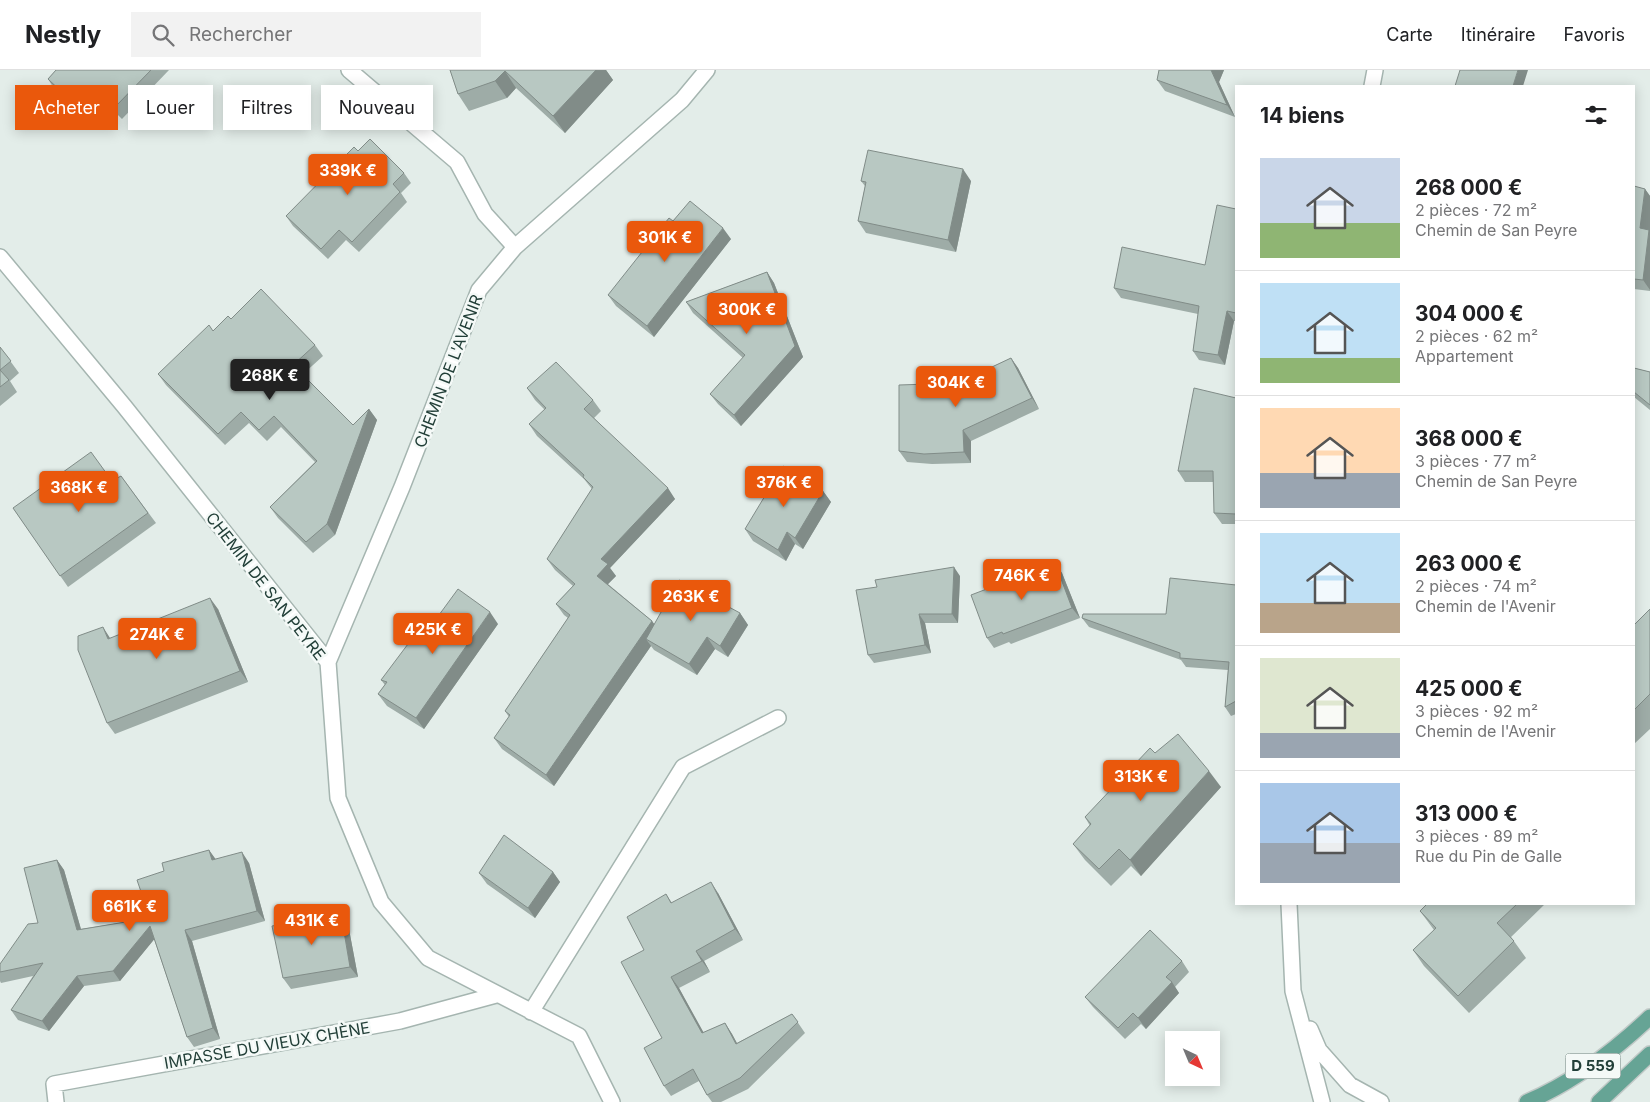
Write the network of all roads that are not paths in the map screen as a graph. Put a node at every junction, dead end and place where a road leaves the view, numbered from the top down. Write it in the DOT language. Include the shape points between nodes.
graph roads {
  1 [pos="349,70"];
  2 [pos="707,70"];
  3 [pos="1375,70"];
  4 [pos="1372,85"];
  5 [pos="515,248"];
  6 [pos="0,257"];
  7 [pos="328,662"];
  8 [pos="778,718"];
  9 [pos="1288,905"];
  10 [pos="1293,991"];
  11 [pos="496,995"];
  12 [pos="530,1012"];
  13 [pos="1650,1017"];
  14 [pos="1650,1054"];
  15 [pos="56,1102"];
  16 [pos="612,1102"];
  17 [pos="1322,1102"];
  18 [pos="1381,1102"];
  19 [pos="1527,1102"];
  20 [pos="1600,1102"];
  1 -- 5 [label="street" via="457,162 485,214"];
  2 -- 5 [label="street, CHEMIN DE L'AVENIR" via="682,100"];
  3 -- 4 [label="street"];
  5 -- 7 [label="street, CHEMIN DE L'AVENIR" via="479,290 402,487"];
  6 -- 7 [label="street, CHEMIN DE SAN PEYRE" via="124,406"];
  7 -- 11 [label="street, CHEMIN DE SAN PEYRE" via="338,798 381,902 428,958"];
  8 -- 12 [label="street" via="683,767"];
  9 -- 10 [label="street"];
  10 -- 17 [label="street"];
  10 -- 18 [label="street" via="1319,1050 1350,1085"];
  11 -- 12 [label="street, CHEMIN DE SAN PEYRE"];
  11 -- 15 [label="street, IMPASSE DU VIEUX CHÈNE" via="400,1021 54,1084"];
  12 -- 16 [label="street, CHEMIN DE SAN PEYRE" via="579,1036"];
  13 -- 19 [label="main road, D 559" via="1592,1067 1551,1092"];
  14 -- 20 [label="main road, D 559"];
}
